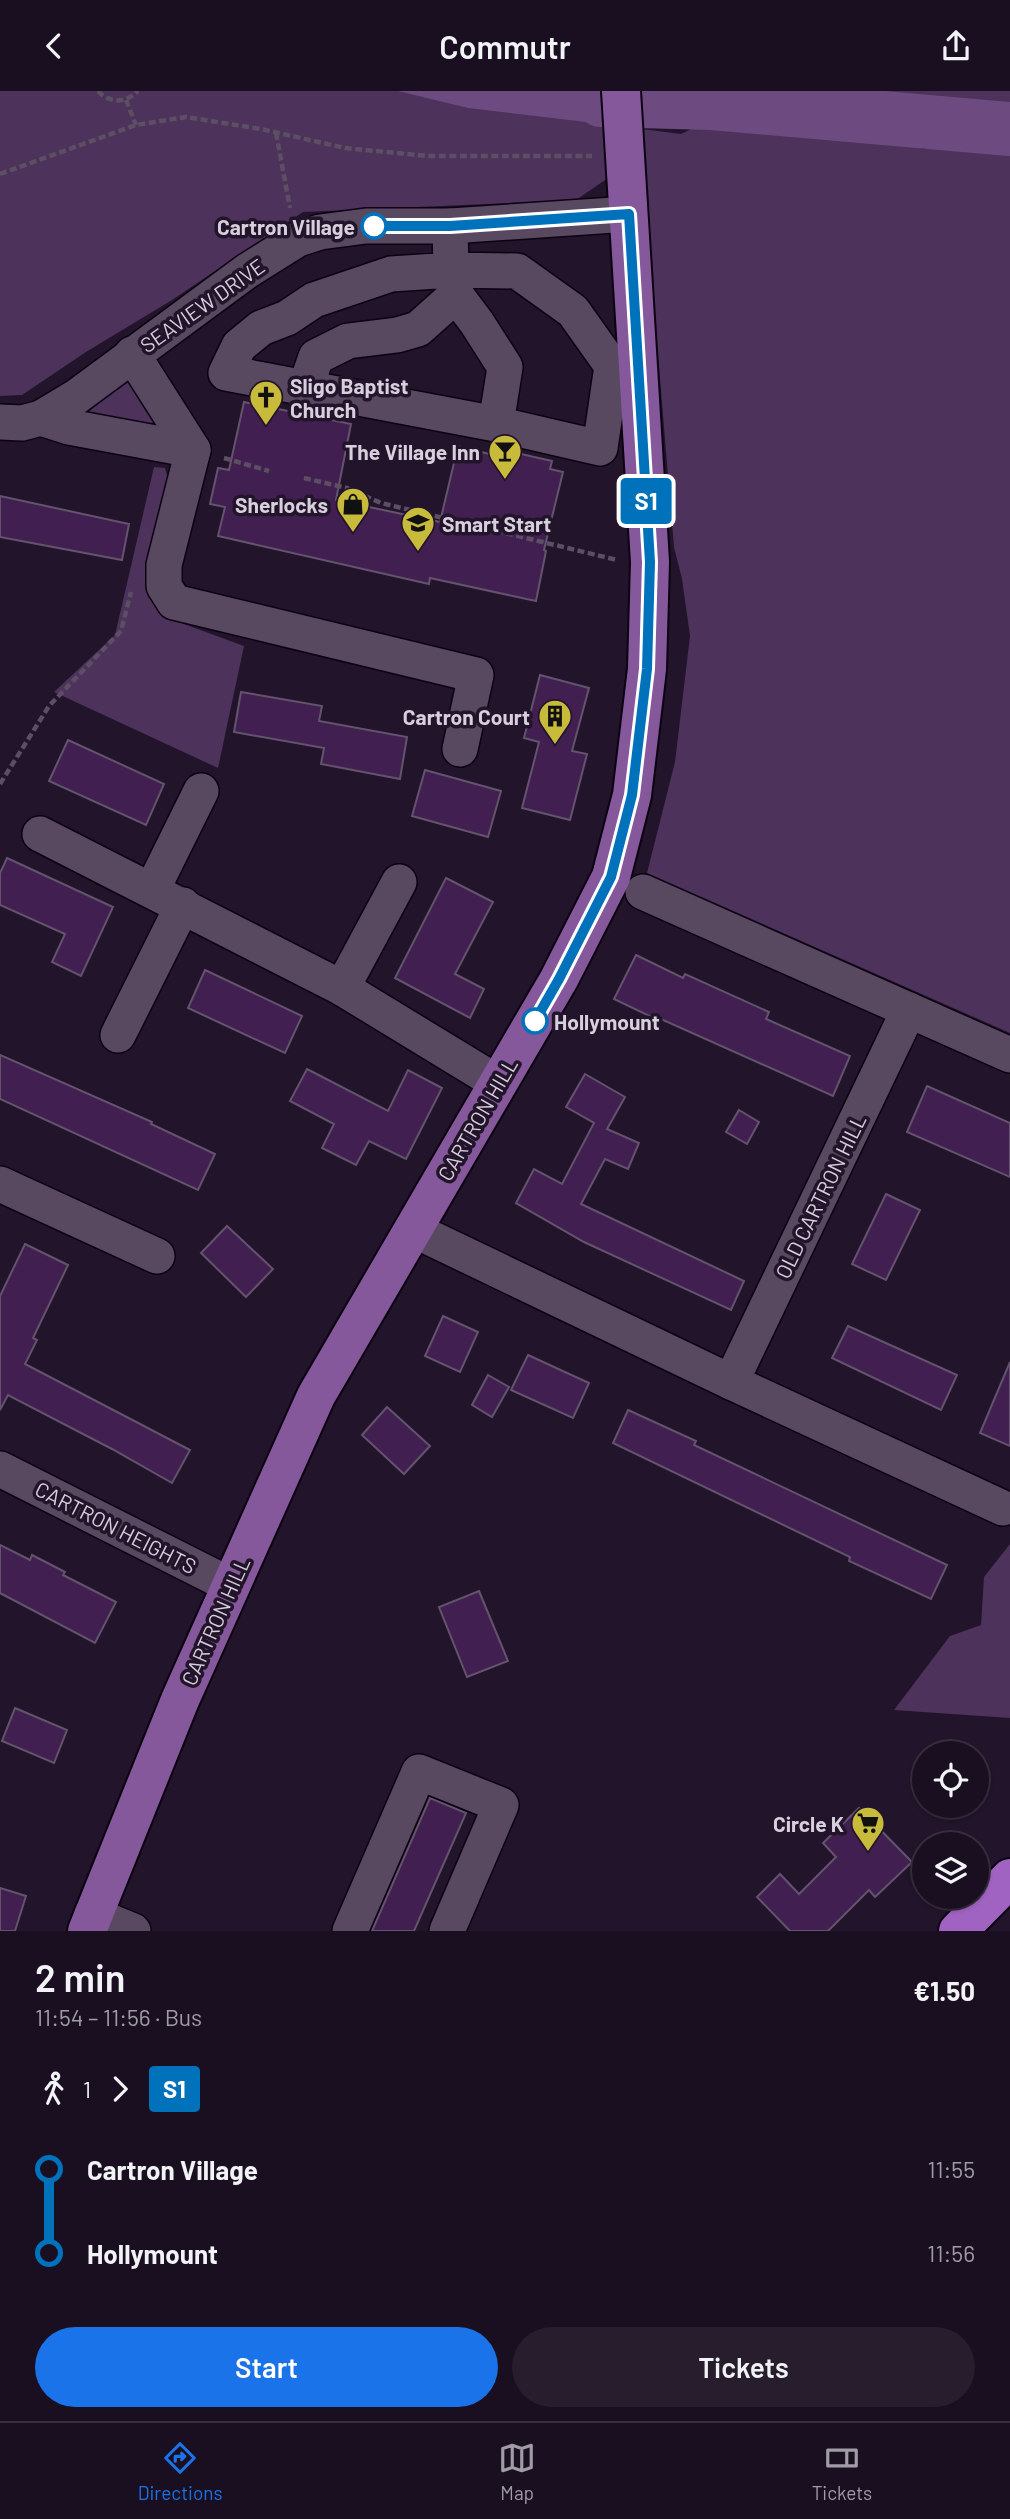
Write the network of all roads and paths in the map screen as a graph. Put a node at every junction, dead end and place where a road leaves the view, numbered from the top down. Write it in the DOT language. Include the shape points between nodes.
graph roads {
  1 [pos="98,91"];
  2 [pos="138,91"];
  3 [pos="621,91"];
  4 [pos="126,100"];
  5 [pos="136,125"];
  6 [pos="276,133"];
  7 [pos="623,142"];
  8 [pos="0,174"];
  9 [pos="629,214"];
  10 [pos="450,226"];
  11 [pos="298,239"];
  12 [pos="453,282"];
  13 [pos="132,354"];
  14 [pos="305,389"];
  15 [pos="41,418"];
  16 [pos="0,422"];
  17 [pos="496,424"];
  18 [pos="193,450"];
  19 [pos="269,471"];
  20 [pos="304,478"];
  21 [pos="650,562"];
  22 [pos="131,591"];
  23 [pos="460,749"];
  24 [pos="0,784"];
  25 [pos="201,792"];
  26 [pos="40,834"];
  27 [pos="399,882"];
  28 [pos="152,890"];
  29 [pos="643,892"];
  30 [pos="183,905"];
  31 [pos="342,988"];
  32 [pos="909,1010"];
  33 [pos="118,1035"];
  34 [pos="1010,1055"];
  35 [pos="498,1083"];
  36 [pos="0,1184"];
  37 [pos="414,1230"];
  38 [pos="157,1256"];
  39 [pos="731,1382"];
  40 [pos="0,1469"];
  41 [pos="1003,1508"];
  42 [pos="232,1585"];
  43 [pos="1010,1878"];
  44 [pos="90,1923"];
  45 [pos="133,1931"];
  46 [pos="350,1931"];
  47 [pos="447,1931"];
  48 [pos="958,1931"];
  1 -- 4 [label="path" via="110,100"];
  2 -- 4 [label="path"];
  3 -- 7 [label="main road, CARTRON HILL"];
  4 -- 5 [label="path"];
  5 -- 6 [label="path" via="186,117"];
  5 -- 8 [label="path"];
  6 -- 7 [label="path" via="345,148 427,156"];
  6 -- 11 [label="path"];
  7 -- 9 [label="main road, CARTRON HILL"];
  9 -- 10 [label="street, SEAVIEW DRIVE"];
  9 -- 21 [label="main road, CARTRON HILL"];
  10 -- 11 [label="street, SEAVIEW DRIVE" via="366,226"];
  10 -- 12 [label="street"];
  11 -- 13 [label="street, SEAVIEW DRIVE"];
  12 -- 14 [label="street" via="418,329 348,341 316,357"];
  12 -- 14 [label="street" via="391,274 314,300 287,319 261,328 239,346 226,373"];
  12 -- 17 [label="street" via="505,367"];
  12 -- 17 [label="street" via="517,271 573,311 612,366 600,448"];
  13 -- 15 [label="street, SEAVIEW DRIVE"];
  13 -- 18 [label="street"];
  14 -- 17 [label="street"];
  15 -- 16 [label="street, SEAVIEW DRIVE"];
  15 -- 18 [label="street, SEAVIEW DRIVE"];
  18 -- 19 [label="path"];
  18 -- 23 [label="street" via="164,565 164,586 174,601 476,675"];
  20 -- 21 [label="path" via="347,488 381,503 622,561"];
  21 -- 35 [label="main road, CARTRON HILL" via="647,669 634,782 611,877"];
  22 -- 24 [label="path" via="121,631 49,706"];
  25 -- 28 [label="street"];
  26 -- 28 [label="street"];
  27 -- 31 [label="street"];
  28 -- 30 [label="street"];
  29 -- 32 [label="street"];
  30 -- 31 [label="street"];
  30 -- 33 [label="street"];
  31 -- 35 [label="street"];
  32 -- 34 [label="street"];
  32 -- 39 [label="street, OLD CARTRON HILL"];
  35 -- 37 [label="main road, CARTRON HILL"];
  36 -- 38 [label="street"];
  37 -- 39 [label="street"];
  37 -- 42 [label="main road, CARTRON HILL" via="316,1397"];
  39 -- 41 [label="street"];
  40 -- 42 [label="street, CARTRON HEIGHTS"];
  42 -- 44 [label="main road, CARTRON HILL"];
  43 -- 48 [label="highway"];
  44 -- 45 [label="street"];
  46 -- 47 [label="street" via="419,1772 501,1805"];
}
